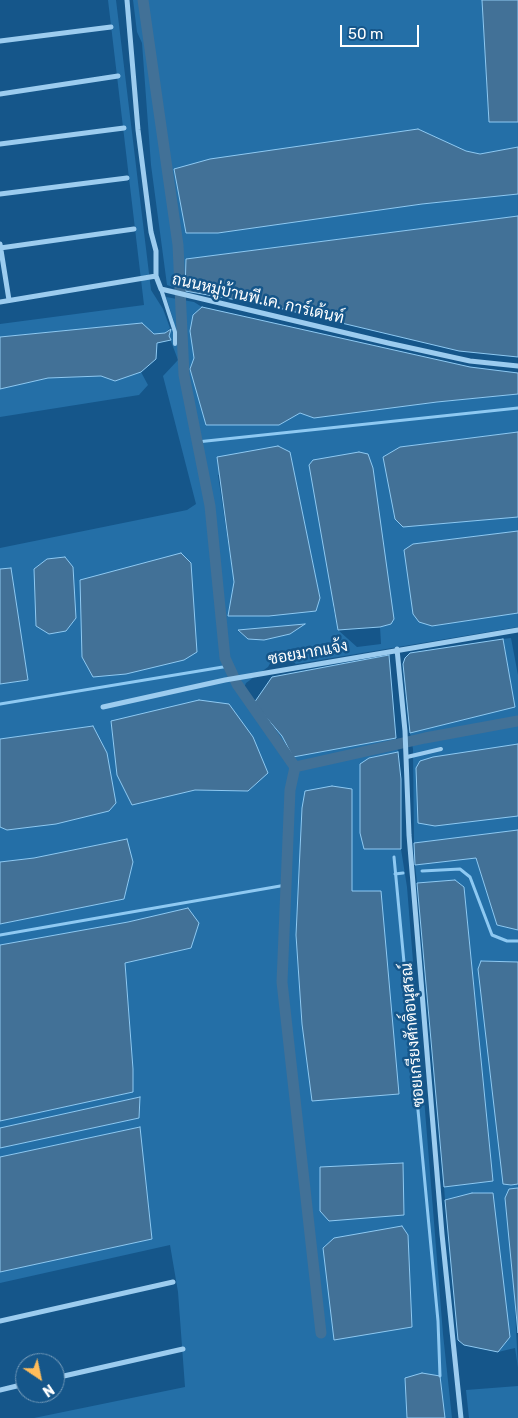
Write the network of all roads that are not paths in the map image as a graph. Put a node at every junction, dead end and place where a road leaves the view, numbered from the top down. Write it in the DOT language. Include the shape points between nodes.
graph roads {
  1 [pos="127,0"];
  2 [pos="110,27"];
  3 [pos="0,41"];
  4 [pos="118,76"];
  5 [pos="0,94"];
  6 [pos="124,128"];
  7 [pos="0,144"];
  8 [pos="127,178"];
  9 [pos="0,194"];
  10 [pos="134,229"];
  11 [pos="0,246"];
  12 [pos="156,276"];
  13 [pos="161,289"];
  14 [pos="8,300"];
  15 [pos="0,302"];
  16 [pos="175,344"];
  17 [pos="518,366"];
  18 [pos="518,630"];
  19 [pos="397,649"];
  20 [pos="104,708"];
  21 [pos="441,749"];
  22 [pos="407,757"];
  23 [pos="173,1282"];
  24 [pos="0,1321"];
  25 [pos="183,1349"];
  26 [pos="65,1376"];
  27 [pos="15,1386"];
  28 [pos="0,1390"];
  29 [pos="461,1418"];
  1 -- 12 [label="street, ถนนหมู่บ้านพี.เค. การ์เด้นท์" via="138,130 156,251"];
  2 -- 3 [label="street"];
  4 -- 5 [label="street"];
  6 -- 7 [label="street"];
  8 -- 9 [label="street"];
  10 -- 11 [label="street"];
  11 -- 14 [label="street"];
  12 -- 13 [label="street, ถนนหมู่บ้านพี.เค. การ์เด้นท์"];
  12 -- 14 [label="street"];
  13 -- 16 [label="lane" via="176,332"];
  13 -- 17 [label="street, ถนนหมู่บ้านพี.เค. การ์เด้นท์" via="461,359"];
  14 -- 15 [label="street"];
  18 -- 19 [label="street, ซอยมากแจ้ง"];
  19 -- 20 [label="street, ซอยมากแจ้ง" via="225,680"];
  19 -- 22 [label="street, ซอยเกรียงศักดิ์อนุสรณ์"];
  21 -- 22 [label="lane"];
  22 -- 29 [label="street, ซอยเกรียงศักดิ์อนุสรณ์" via="409,835 442,1234"];
  23 -- 24 [label="street"];
  25 -- 26 [label="street"];
  27 -- 28 [label="street"];
}
